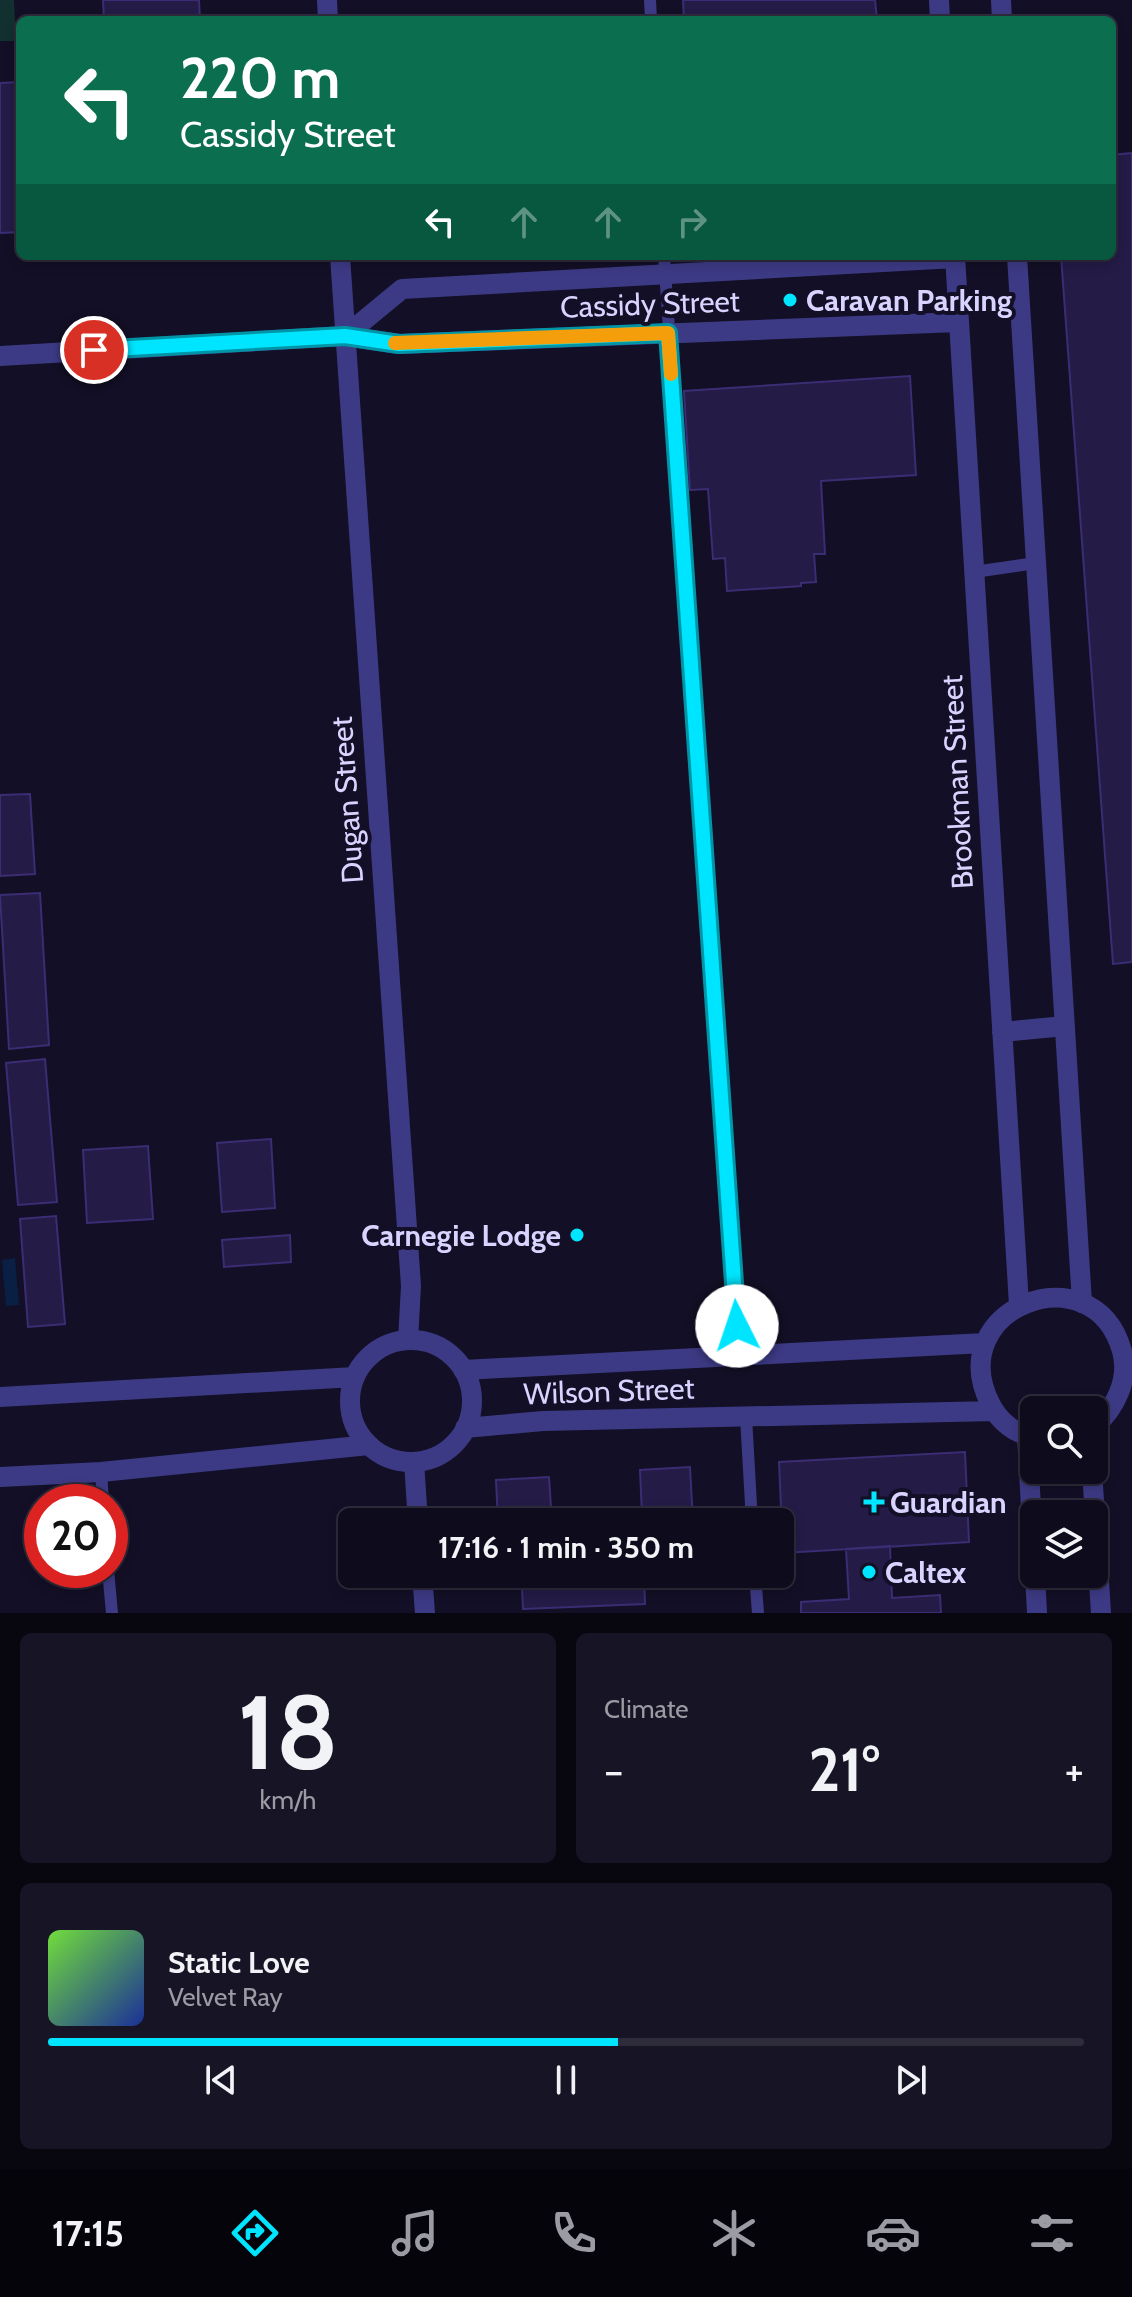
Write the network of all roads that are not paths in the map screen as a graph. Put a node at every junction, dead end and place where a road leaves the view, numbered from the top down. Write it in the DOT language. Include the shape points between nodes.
graph roads {
  1 [pos="340,260"];
  2 [pos="846,260"];
  3 [pos="955,260"];
  4 [pos="1017,260"];
  5 [pos="664,265"];
  6 [pos="958,322"];
  7 [pos="668,333"];
  8 [pos="345,336"];
  9 [pos="0,356"];
  10 [pos="1036,563"];
  11 [pos="974,572"];
  12 [pos="1065,1026"];
  13 [pos="1002,1032"];
  14 [pos="1082,1303"];
  15 [pos="1019,1305"];
  16 [pos="1125,1336"];
  17 [pos="408,1340"];
  18 [pos="985,1343"];
  19 [pos="739,1357"];
  20 [pos="463,1370"];
  21 [pos="355,1377"];
  22 [pos="0,1397"];
  23 [pos="1125,1400"];
  24 [pos="994,1411"];
  25 [pos="1108,1415"];
  26 [pos="746,1417"];
  27 [pos="465,1428"];
  28 [pos="1020,1431"];
  29 [pos="369,1445"];
  30 [pos="414,1462"];
  31 [pos="101,1472"];
  32 [pos="0,1477"];
  33 [pos="102,1484"];
  34 [pos="1093,1484"];
  35 [pos="417,1508"];
  36 [pos="751,1508"];
  37 [pos="110,1588"];
  38 [pos="423,1588"];
  39 [pos="756,1588"];
  40 [pos="1036,1588"];
  41 [pos="112,1613"];
  42 [pos="425,1613"];
  43 [pos="758,1613"];
  44 [pos="1037,1613"];
  45 [pos="1101,1613"];
  1 -- 8 [label="street, Dugan Street"];
  2 -- 5 [label="street, Cassidy Street"];
  3 -- 6 [label="street, Brookman Street"];
  4 -- 10 [label="street"];
  5 -- 7 [label="lane"];
  5 -- 8 [label="street, Cassidy Street" via="402,289"];
  6 -- 7 [label="street, Cassidy Street"];
  6 -- 11 [label="street, Brookman Street"];
  7 -- 8 [label="street, Cassidy Street" via="399,344"];
  7 -- 19 [label="lane"];
  8 -- 9 [label="street, Cassidy Street"];
  8 -- 17 [label="street, Dugan Street" via="411,1286"];
  10 -- 11 [label="lane"];
  10 -- 12 [label="street"];
  11 -- 13 [label="street, Brookman Street"];
  12 -- 13 [label="street"];
  12 -- 14 [label="street"];
  13 -- 15 [label="street, Brookman Street"];
  14 -- 15 [label="street" via="1051,1297"];
  14 -- 16 [label="street"];
  15 -- 18 [label="street" via="1000,1319"];
  16 -- 23 [label="street"];
  17 -- 20 [label="street" via="438,1346"];
  17 -- 21 [label="street" via="378,1349"];
  18 -- 19 [label="street, Wilson Street"];
  18 -- 24 [label="street" via="980,1370"];
  19 -- 20 [label="street, Wilson Street"];
  20 -- 27 [label="street" via="472,1396"];
  21 -- 22 [label="street"];
  21 -- 29 [label="street" via="352,1418"];
  23 -- 25 [label="street"];
  24 -- 26 [label="street, Wilson Street"];
  24 -- 28 [label="street"];
  26 -- 27 [label="street, Wilson Street"];
  26 -- 36 [label="lane"];
  27 -- 30 [label="street" via="444,1451"];
  29 -- 30 [label="street" via="383,1455"];
  29 -- 31 [label="street"];
  30 -- 35 [label="street"];
  31 -- 32 [label="street"];
  31 -- 33 [label="lane"];
  34 -- 45 [label="street"];
  37 -- 41 [label="lane"];
  38 -- 42 [label="street"];
  39 -- 43 [label="lane"];
  40 -- 44 [label="street"];
}
